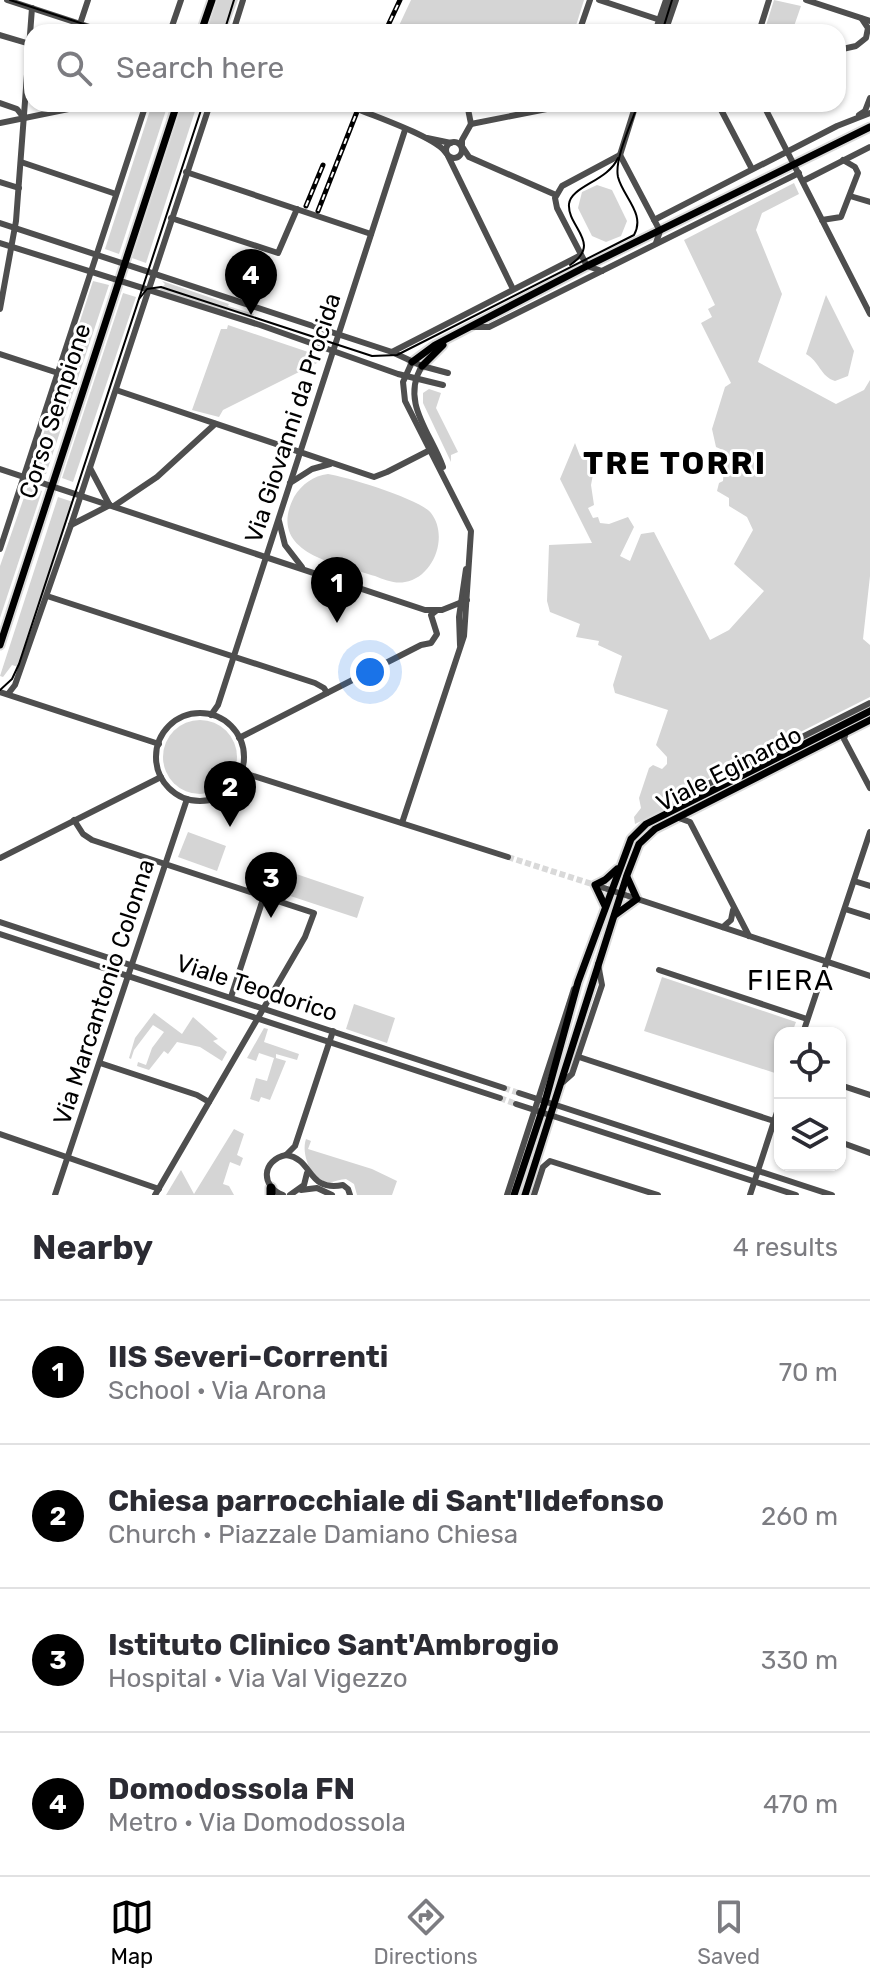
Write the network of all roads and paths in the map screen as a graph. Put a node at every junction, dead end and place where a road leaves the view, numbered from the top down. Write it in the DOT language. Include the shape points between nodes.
graph roads {
  1 [pos="7,0"];
  2 [pos="88,0"];
  3 [pos="181,0"];
  4 [pos="212,0"];
  5 [pos="243,0"];
  6 [pos="590,0"];
  7 [pos="599,0"];
  8 [pos="671,0"];
  9 [pos="769,0"];
  10 [pos="806,0"];
  11 [pos="32,8"];
  12 [pos="860,18"];
  13 [pos="660,20"];
  14 [pos="870,21"];
  15 [pos="31,24"];
  16 [pos="80,24"];
  17 [pos="173,24"];
  18 [pos="204,24"];
  19 [pos="236,24"];
  20 [pos="582,24"];
  21 [pos="660,24"];
  22 [pos="663,24"];
  23 [pos="762,24"];
  24 [pos="0,35"];
  25 [pos="24,42"];
  26 [pos="846,48"];
  27 [pos="870,98"];
  28 [pos="0,103"];
  29 [pos="24,112"];
  30 [pos="54,112"];
  31 [pos="143,112"];
  32 [pos="174,112"];
  33 [pos="207,112"];
  34 [pos="364,112"];
  35 [pos="469,112"];
  36 [pos="532,112"];
  37 [pos="722,112"];
  38 [pos="767,112"];
  39 [pos="633,113"];
  40 [pos="870,113"];
  41 [pos="856,117"];
  42 [pos="24,118"];
  43 [pos="0,123"];
  44 [pos="471,124"];
  45 [pos="870,124"];
  46 [pos="837,126"];
  47 [pos="405,130"];
  48 [pos="424,137"];
  49 [pos="839,141"];
  50 [pos="451,142"];
  51 [pos="462,147"];
  52 [pos="870,147"];
  53 [pos="787,151"];
  54 [pos="447,155"];
  55 [pos="620,155"];
  56 [pos="843,160"];
  57 [pos="21,162"];
  58 [pos="794,164"];
  59 [pos="752,169"];
  60 [pos="186,172"];
  61 [pos="799,173"];
  62 [pos="762,179"];
  63 [pos="803,181"];
  64 [pos="0,182"];
  65 [pos="19,188"];
  66 [pos="116,194"];
  67 [pos="556,195"];
  68 [pos="750,196"];
  69 [pos="850,196"];
  70 [pos="870,202"];
  71 [pos="297,209"];
  72 [pos="171,218"];
  73 [pos="654,220"];
  74 [pos="822,220"];
  75 [pos="0,223"];
  76 [pos="15,228"];
  77 [pos="660,231"];
  78 [pos="371,234"];
  79 [pos="0,243"];
  80 [pos="656,243"];
  81 [pos="13,248"];
  82 [pos="96,255"];
  83 [pos="581,255"];
  84 [pos="123,264"];
  85 [pos="587,266"];
  86 [pos="602,271"];
  87 [pos="90,273"];
  88 [pos="152,274"];
  89 [pos="118,281"];
  90 [pos="513,289"];
  91 [pos="148,290"];
  92 [pos="869,291"];
  93 [pos="860,295"];
  94 [pos="0,309"];
  95 [pos="870,314"];
  96 [pos="471,327"];
  97 [pos="338,335"];
  98 [pos="455,335"];
  99 [pos="333,351"];
  100 [pos="392,352"];
  101 [pos="0,354"];
  102 [pos="412,362"];
  103 [pos="422,366"];
  104 [pos="58,373"];
  105 [pos="448,373"];
  106 [pos="405,376"];
  107 [pos="416,378"];
  108 [pos="443,385"];
  109 [pos="116,390"];
  110 [pos="215,424"];
  111 [pos="430,450"];
  112 [pos="300,452"];
  113 [pos="333,464"];
  114 [pos="90,468"];
  115 [pos="0,469"];
  116 [pos="24,477"];
  117 [pos="447,482"];
  118 [pos="290,483"];
  119 [pos="52,486"];
  120 [pos="81,495"];
  121 [pos="112,506"];
  122 [pos="279,518"];
  123 [pos="71,525"];
  124 [pos="2,540"];
  125 [pos="0,549"];
  126 [pos="266,557"];
  127 [pos="307,571"];
  128 [pos="47,596"];
  129 [pos="463,601"];
  130 [pos="436,611"];
  131 [pos="0,645"];
  132 [pos="234,657"];
  133 [pos="327,693"];
  134 [pos="3,694"];
  135 [pos="870,703"];
  136 [pos="211,715"];
  137 [pos="870,715"];
  138 [pos="846,732"];
  139 [pos="813,736"];
  140 [pos="239,738"];
  141 [pos="159,744"];
  142 [pos="241,772"];
  143 [pos="161,777"];
  144 [pos="736,788"];
  145 [pos="870,788"];
  146 [pos="187,799"];
  147 [pos="677,813"];
  148 [pos="74,820"];
  149 [pos="402,823"];
  150 [pos="869,836"];
  151 [pos="508,857"];
  152 [pos="0,858"];
  153 [pos="165,863"];
  154 [pos="620,864"];
  155 [pos="627,875"];
  156 [pos="854,881"];
  157 [pos="595,885"];
  158 [pos="870,886"];
  159 [pos="611,890"];
  160 [pos="621,893"];
  161 [pos="264,896"];
  162 [pos="637,899"];
  163 [pos="732,906"];
  164 [pos="605,908"];
  165 [pos="845,909"];
  166 [pos="614,917"];
  167 [pos="870,917"];
  168 [pos="0,922"];
  169 [pos="723,927"];
  170 [pos="0,934"];
  171 [pos="749,936"];
  172 [pos="827,961"];
  173 [pos="598,964"];
  174 [pos="132,966"];
  175 [pos="659,970"];
  176 [pos="128,976"];
  177 [pos="870,976"];
  178 [pos="231,997"];
  179 [pos="264,1008"];
  180 [pos="807,1019"];
  181 [pos="257,1020"];
  182 [pos="805,1027"];
  183 [pos="333,1031"];
  184 [pos="329,1043"];
  185 [pos="579,1057"];
  186 [pos="100,1063"];
  187 [pos="563,1082"];
  188 [pos="846,1087"];
  189 [pos="504,1088"];
  190 [pos="519,1093"];
  191 [pos="870,1095"];
  192 [pos="500,1098"];
  193 [pos="541,1101"];
  194 [pos="209,1102"];
  195 [pos="516,1104"];
  196 [pos="555,1105"];
  197 [pos="538,1111"];
  198 [pos="551,1115"];
  199 [pos="774,1121"];
  200 [pos="774,1130"];
  201 [pos="0,1134"];
  202 [pos="846,1144"];
  203 [pos="295,1146"];
  204 [pos="540,1150"];
  205 [pos="870,1153"];
  206 [pos="286,1155"];
  207 [pos="68,1157"];
  208 [pos="298,1158"];
  209 [pos="543,1167"];
  210 [pos="306,1170"];
  211 [pos="758,1171"];
  212 [pos="755,1181"];
  213 [pos="301,1190"];
  214 [pos="157,1192"];
  215 [pos="271,1192"];
  216 [pos="333,1192"];
  217 [pos="55,1195"];
  218 [pos="283,1195"];
  219 [pos="290,1195"];
  220 [pos="350,1195"];
  221 [pos="507,1195"];
  222 [pos="514,1195"];
  223 [pos="525,1195"];
  224 [pos="534,1195"];
  225 [pos="658,1195"];
  226 [pos="750,1195"];
  227 [pos="796,1195"];
  228 [pos="832,1195"];
  1 -- 11 [label="street"];
  2 -- 16 [label="street"];
  3 -- 17 [label="street"];
  4 -- 18 [label="main road"];
  5 -- 19 [label="street"];
  6 -- 20 [label="street"];
  7 -- 13 [label="street"];
  8 -- 13 [label="street"];
  8 -- 22 [label="street"];
  9 -- 23 [label="street"];
  10 -- 12 [label="street"];
  11 -- 15 [label="street"];
  11 -- 16 [label="street"];
  12 -- 14 [label="street"];
  12 -- 26 [label="street" via="868,34"];
  13 -- 21 [label="street"];
  24 -- 25 [label="street"];
  27 -- 41 [label="street"];
  28 -- 42 [label="street"];
  29 -- 42 [label="street"];
  30 -- 42 [label="street"];
  31 -- 66 [label="street, Corso Sempione"];
  32 -- 84 [label="main road, Corso Sempione"];
  33 -- 60 [label="street"];
  34 -- 47 [label="street, bridge"];
  35 -- 44 [label="street"];
  36 -- 44 [label="street"];
  37 -- 59 [label="street"];
  38 -- 53 [label="street"];
  39 -- 55 [label="street"];
  40 -- 41 [label="street"];
  41 -- 46 [label="street"];
  42 -- 43 [label="street"];
  42 -- 57 [label="street"];
  44 -- 51 [label="street"];
  45 -- 49 [label="main road"];
  46 -- 49 [label="street"];
  46 -- 53 [label="street"];
  47 -- 48 [label="street"];
  47 -- 78 [label="street, Via Giovanni da Procida"];
  48 -- 50 [label="street"];
  48 -- 54 [label="street"];
  49 -- 58 [label="main road"];
  50 -- 51 [label="street"];
  50 -- 54 [label="street"];
  51 -- 54 [label="street" via="459,158"];
  51 -- 67 [label="street" via="469,157"];
  52 -- 56 [label="street"];
  53 -- 58 [label="street"];
  53 -- 59 [label="street"];
  54 -- 90 [label="street"];
  55 -- 67 [label="street" via="562,186"];
  55 -- 73 [label="street"];
  56 -- 63 [label="street"];
  56 -- 69 [label="street" via="858,171"];
  57 -- 65 [label="street"];
  57 -- 66 [label="street"];
  58 -- 61 [label="street"];
  58 -- 62 [label="main road"];
  59 -- 73 [label="street"];
  60 -- 71 [label="street"];
  60 -- 72 [label="street"];
  61 -- 63 [label="street"];
  61 -- 68 [label="street"];
  62 -- 68 [label="street"];
  62 -- 77 [label="main road"];
  63 -- 74 [label="street"];
  64 -- 65 [label="street"];
  65 -- 76 [label="street"];
  66 -- 82 [label="street, Corso Sempione"];
  67 -- 83 [label="street" via="555,204"];
  68 -- 80 [label="street"];
  69 -- 70 [label="street"];
  69 -- 74 [label="street" via="839,219"];
  71 -- 72 [label="street" via="278,253"];
  71 -- 78 [label="street"];
  72 -- 88 [label="street"];
  73 -- 77 [label="street"];
  74 -- 93 [label="street"];
  75 -- 76 [label="street"];
  76 -- 81 [label="street"];
  76 -- 82 [label="street"];
  77 -- 80 [label="street"];
  77 -- 85 [label="main road"];
  78 -- 97 [label="street, Via Giovanni da Procida"];
  79 -- 81 [label="street"];
  80 -- 86 [label="street"];
  81 -- 87 [label="street"];
  81 -- 94 [label="street"];
  82 -- 84 [label="street"];
  82 -- 87 [label="street, Corso Sempione"];
  83 -- 85 [label="street"];
  83 -- 90 [label="street"];
  84 -- 88 [label="street"];
  84 -- 89 [label="main road, Corso Sempione"];
  85 -- 86 [label="street"];
  85 -- 96 [label="main road"];
  86 -- 96 [label="street" via="489,327"];
  87 -- 89 [label="street"];
  87 -- 104 [label="street, Corso Sempione"];
  88 -- 91 [label="street"];
  88 -- 97 [label="street"];
  89 -- 91 [label="street"];
  89 -- 119 [label="main road, Corso Sempione"];
  90 -- 100 [label="street"];
  91 -- 99 [label="street"];
  91 -- 109 [label="street"];
  92 -- 93 [label="street"];
  93 -- 95 [label="street"];
  96 -- 98 [label="main road"];
  97 -- 99 [label="street, Via Giovanni da Procida"];
  97 -- 100 [label="street"];
  98 -- 102 [label="main road"];
  98 -- 103 [label="main road"];
  99 -- 106 [label="street"];
  99 -- 112 [label="street, Via Giovanni da Procida"];
  100 -- 102 [label="street"];
  101 -- 104 [label="street"];
  102 -- 103 [label="street"];
  102 -- 106 [label="street"];
  103 -- 105 [label="street"];
  103 -- 107 [label="street"];
  104 -- 116 [label="street, Corso Sempione"];
  106 -- 107 [label="street"];
  106 -- 111 [label="street" via="405,401"];
  107 -- 108 [label="street"];
  107 -- 117 [label="street" via="414,402"];
  109 -- 110 [label="street"];
  109 -- 114 [label="street"];
  110 -- 112 [label="street"];
  110 -- 121 [label="street" via="157,477"];
  111 -- 113 [label="street" via="379,476"];
  111 -- 117 [label="street"];
  112 -- 113 [label="street"];
  112 -- 118 [label="street, Via Giovanni da Procida"];
  113 -- 118 [label="street"];
  114 -- 120 [label="street"];
  114 -- 121 [label="street"];
  115 -- 116 [label="street"];
  116 -- 119 [label="street"];
  116 -- 124 [label="street, Corso Sempione"];
  117 -- 129 [label="street" via="469,524"];
  118 -- 122 [label="street, Via Giovanni da Procida"];
  119 -- 120 [label="street"];
  119 -- 131 [label="main road, Corso Sempione"];
  120 -- 121 [label="street"];
  120 -- 123 [label="street"];
  121 -- 123 [label="street"];
  121 -- 126 [label="street"];
  122 -- 126 [label="street, Via Giovanni da Procida"];
  122 -- 127 [label="street" via="285,545"];
  123 -- 128 [label="street"];
  124 -- 125 [label="street, Corso Sempione"];
  126 -- 127 [label="street"];
  126 -- 132 [label="street, Via Giovanni da Procida"];
  127 -- 130 [label="street"];
  128 -- 132 [label="street"];
  128 -- 134 [label="street" via="15,685"];
  129 -- 130 [label="street"];
  129 -- 149 [label="street" via="464,636"];
  130 -- 133 [label="street" via="431,619 433,642"];
  132 -- 133 [label="street" via="318,684"];
  132 -- 136 [label="street, Via Giovanni da Procida"];
  133 -- 140 [label="street"];
  134 -- 141 [label="street"];
  135 -- 139 [label="street, Viale Eginardo"];
  136 -- 140 [label="street"];
  136 -- 141 [label="street" via="179,719"];
  137 -- 138 [label="main road, Viale Eginardo"];
  137 -- 139 [label="main road, Viale Eginardo"];
  138 -- 144 [label="main road, Viale Eginardo"];
  138 -- 145 [label="street" via="844,739"];
  139 -- 144 [label="main road" via="813,744"];
  139 -- 147 [label="main road, Viale Eginardo"];
  140 -- 142 [label="street"];
  141 -- 143 [label="street"];
  142 -- 146 [label="street" via="222,795"];
  142 -- 149 [label="street"];
  143 -- 146 [label="street"];
  143 -- 148 [label="street"];
  144 -- 147 [label="main road, Viale Eginardo"];
  146 -- 153 [label="street, Via Marcantonio Colonna"];
  147 -- 154 [label="main road, Viale Eginardo" via="646,824"];
  147 -- 155 [label="main road, Viale Eginardo" via="642,840"];
  147 -- 163 [label="street" via="690,822"];
  148 -- 152 [label="street"];
  148 -- 153 [label="street" via="92,840"];
  149 -- 151 [label="street"];
  150 -- 156 [label="street"];
  153 -- 161 [label="street"];
  153 -- 174 [label="street, Via Marcantonio Colonna"];
  154 -- 157 [label="main road"];
  154 -- 159 [label="main road, Viale Eginardo"];
  155 -- 160 [label="main road, Viale Eginardo"];
  155 -- 162 [label="main road"];
  156 -- 158 [label="street"];
  156 -- 165 [label="street"];
  157 -- 159 [label="street"];
  157 -- 164 [label="main road"];
  159 -- 160 [label="street"];
  159 -- 164 [label="main road, Viale Eginardo"];
  160 -- 162 [label="street"];
  160 -- 166 [label="main road, Viale Eginardo"];
  161 -- 178 [label="street"];
  161 -- 179 [label="street" via="314,913"];
  162 -- 166 [label="main road"];
  162 -- 169 [label="street"];
  163 -- 169 [label="street" via="731,920"];
  163 -- 171 [label="street"];
  164 -- 193 [label="main road, Viale Eginardo"];
  165 -- 167 [label="street"];
  165 -- 172 [label="street"];
  166 -- 173 [label="main road, Viale Eginardo"];
  168 -- 174 [label="street, Viale Teodorico"];
  169 -- 171 [label="street"];
  170 -- 176 [label="street, Viale Teodorico"];
  171 -- 172 [label="street"];
  172 -- 177 [label="street"];
  172 -- 180 [label="street"];
  173 -- 185 [label="street" via="602,985"];
  173 -- 187 [label="main road, Viale Eginardo"];
  174 -- 176 [label="street, Via Marcantonio Colonna"];
  174 -- 178 [label="street, Viale Teodorico"];
  175 -- 180 [label="street"];
  176 -- 181 [label="street, Viale Teodorico"];
  176 -- 186 [label="street, Via Marcantonio Colonna"];
  178 -- 179 [label="street, Viale Teodorico"];
  179 -- 181 [label="street"];
  179 -- 183 [label="street, Viale Teodorico"];
  180 -- 182 [label="street"];
  181 -- 184 [label="street, Viale Teodorico"];
  181 -- 194 [label="street"];
  183 -- 184 [label="street"];
  183 -- 189 [label="street, Viale Teodorico"];
  184 -- 192 [label="street, Viale Teodorico"];
  184 -- 203 [label="street"];
  185 -- 187 [label="street"];
  185 -- 199 [label="street"];
  186 -- 194 [label="street"];
  186 -- 207 [label="street, Via Marcantonio Colonna"];
  187 -- 196 [label="main road, Viale Eginardo"];
  188 -- 191 [label="street"];
  190 -- 193 [label="street"];
  193 -- 196 [label="street"];
  193 -- 197 [label="main road, Viale Eginardo"];
  194 -- 214 [label="street"];
  195 -- 197 [label="street"];
  196 -- 198 [label="main road, Viale Eginardo"];
  196 -- 211 [label="street"];
  197 -- 198 [label="street"];
  197 -- 221 [label="street"];
  197 -- 222 [label="main road, Viale Eginardo"];
  198 -- 204 [label="main road, Viale Eginardo"];
  198 -- 212 [label="street"];
  200 -- 211 [label="street"];
  201 -- 207 [label="street"];
  202 -- 205 [label="street"];
  203 -- 206 [label="street"];
  203 -- 208 [label="street"];
  204 -- 209 [label="street"];
  204 -- 223 [label="main road, Viale Eginardo"];
  206 -- 208 [label="street"];
  206 -- 215 [label="street" via="269,1164"];
  207 -- 214 [label="street"];
  207 -- 217 [label="street, Via Marcantonio Colonna"];
  208 -- 210 [label="street"];
  209 -- 224 [label="street"];
  209 -- 225 [label="street" via="554,1161"];
  210 -- 213 [label="street"];
  210 -- 216 [label="street"];
  211 -- 212 [label="street"];
  211 -- 228 [label="street"];
  212 -- 226 [label="street"];
  212 -- 227 [label="street"];
  213 -- 216 [label="street"];
  213 -- 219 [label="street"];
  215 -- 218 [label="street"];
  216 -- 220 [label="street" via="346,1187"];
}
